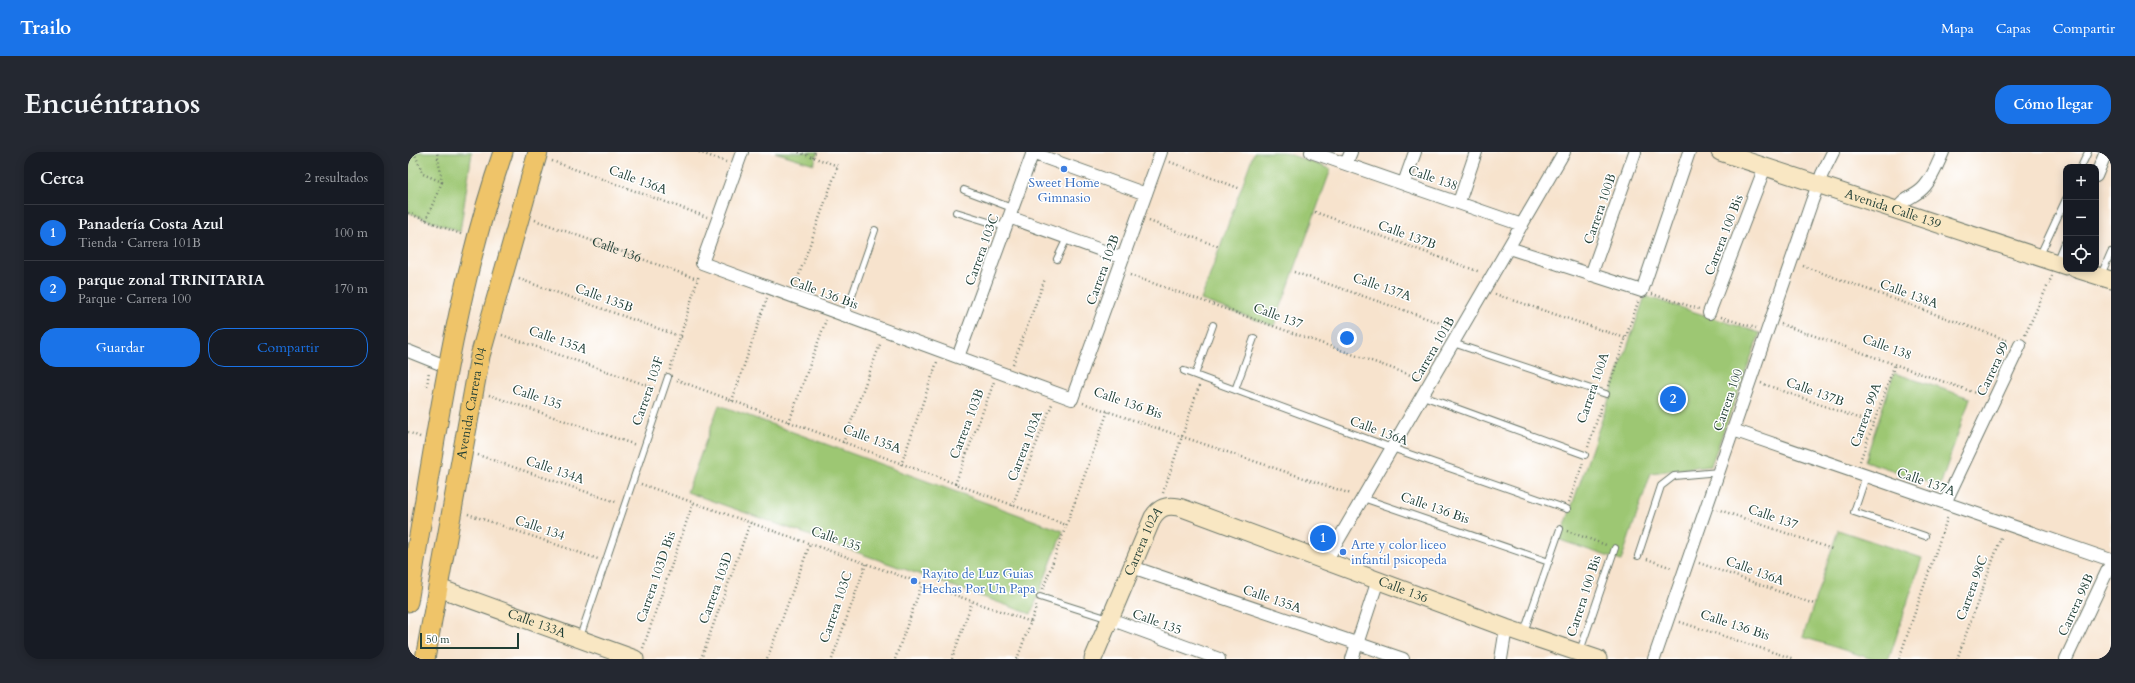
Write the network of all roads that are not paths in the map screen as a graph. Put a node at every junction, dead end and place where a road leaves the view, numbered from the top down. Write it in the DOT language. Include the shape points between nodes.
graph roads {
  1 [pos="503,152"];
  2 [pos="742,152"];
  3 [pos="1032,152"];
  4 [pos="1311,152"];
  5 [pos="1351,152"];
  6 [pos="1415,152"];
  7 [pos="1476,152"];
  8 [pos="1564,152"];
  9 [pos="1635,152"];
  10 [pos="1689,152"];
  11 [pos="1833,152"];
  12 [pos="1943,152"];
  13 [pos="2088,152"];
  14 [pos="2106,152"];
  15 [pos="1725,153"];
  16 [pos="1160,155"];
  17 [pos="548,158"];
  18 [pos="1346,164"];
  19 [pos="2082,164"];
  20 [pos="1766,167"];
  21 [pos="2099,169"];
  22 [pos="1404,183"];
  23 [pos="1818,184"];
  24 [pos="964,190"];
  25 [pos="1146,194"];
  26 [pos="2066,200"];
  27 [pos="1459,202"];
  28 [pos="1897,210"];
  29 [pos="956,212"];
  30 [pos="1009,217"];
  31 [pos="1522,224"];
  32 [pos="875,230"];
  33 [pos="1067,238"];
  34 [pos="1509,248"];
  35 [pos="2111,252"];
  36 [pos="2039,257"];
  37 [pos="1123,258"];
  38 [pos="1058,259"];
  39 [pos="2062,264"];
  40 [pos="2085,272"];
  41 [pos="1591,275"];
  42 [pos="2106,279"];
  43 [pos="1708,312"];
  44 [pos="845,316"];
  45 [pos="1213,325"];
  46 [pos="1254,338"];
  47 [pos="1453,343"];
  48 [pos="2020,345"];
  49 [pos="408,351"];
  50 [pos="958,357"];
  51 [pos="448,367"];
  52 [pos="1184,371"];
  53 [pos="1194,375"];
  54 [pos="668,377"];
  55 [pos="1235,390"];
  56 [pos="1606,394"];
  57 [pos="1423,396"];
  58 [pos="1072,398"];
  59 [pos="1733,430"];
  60 [pos="1392,448"];
  61 [pos="1585,455"];
  62 [pos="1719,472"];
  63 [pos="1861,474"];
  64 [pos="1363,498"];
  65 [pos="1948,504"];
  66 [pos="1162,507"];
  67 [pos="1567,509"];
  68 [pos="1560,529"];
  69 [pos="1926,536"];
  70 [pos="1614,548"];
  71 [pos="1638,556"];
  72 [pos="1326,561"];
  73 [pos="1548,562"];
  74 [pos="2111,562"];
  75 [pos="1132,567"];
  76 [pos="1378,580"];
  77 [pos="439,588"];
  78 [pos="1040,597"];
  79 [pos="408,602"];
  80 [pos="1110,619"];
  81 [pos="1506,628"];
  82 [pos="1524,634"];
  83 [pos="579,639"];
  84 [pos="1357,643"];
  85 [pos="1580,653"];
  86 [pos="638,655"];
  87 [pos="425,659"];
  88 [pos="1093,659"];
  89 [pos="1219,659"];
  90 [pos="1352,659"];
  91 [pos="1403,659"];
  92 [pos="1501,659"];
  93 [pos="1598,659"];
  94 [pos="1654,659"];
  95 [pos="2066,659"];
  1 -- 51 [label="main road" via="476,240 458,311"];
  2 -- 44 [label="street, Calle 136 Bis" via="702,263"];
  3 -- 25 [label="street"];
  3 -- 30 [label="street, Carrera 103C"];
  4 -- 18 [label="street, Calle 138"];
  5 -- 18 [label="street"];
  6 -- 22 [label="street"];
  7 -- 27 [label="street"];
  8 -- 31 [label="street, Carrera 101B"];
  9 -- 41 [label="street, Carrera 100B"];
  10 -- 41 [label="street" via="1642,291"];
  11 -- 23 [label="street, Carrera 100"];
  12 -- 28 [label="street" via="1926,185 1917,194 1902,201"];
  13 -- 19 [label="lane"];
  14 -- 21 [label="street"];
  15 -- 20 [label="street, Avenida Calle 139"];
  16 -- 25 [label="street, Carrera 102B"];
  17 -- 77 [label="main road, Avenida Carrera 104" via="495,333"];
  18 -- 22 [label="street, Calle 138"];
  20 -- 23 [label="street, Avenida Calle 139"];
  20 -- 43 [label="street, Carrera 100 Bis"];
  22 -- 27 [label="street, Calle 138"];
  23 -- 28 [label="street, Avenida Calle 139"];
  23 -- 59 [label="street, Carrera 100"];
  24 -- 30 [label="lane"];
  25 -- 37 [label="street, Carrera 102B"];
  26 -- 36 [label="lane"];
  27 -- 31 [label="street, Calle 138"];
  28 -- 36 [label="street, Avenida Calle 139"];
  29 -- 30 [label="lane"];
  30 -- 33 [label="street"];
  30 -- 50 [label="street, Carrera 103C"];
  31 -- 34 [label="street, Carrera 101B"];
  32 -- 44 [label="lane"];
  33 -- 37 [label="street"];
  33 -- 38 [label="lane"];
  34 -- 41 [label="street"];
  34 -- 47 [label="street, Carrera 101B"];
  35 -- 42 [label="lane"];
  36 -- 39 [label="street, Avenida Calle 139"];
  37 -- 58 [label="street, Carrera 102B"];
  40 -- 42 [label="street"];
  44 -- 50 [label="street, Calle 136 Bis"];
  45 -- 53 [label="lane"];
  46 -- 55 [label="lane"];
  47 -- 56 [label="lane"];
  47 -- 57 [label="street, Carrera 101B"];
  48 -- 65 [label="street, Carrera 99"];
  49 -- 51 [label="street"];
  50 -- 58 [label="street, Calle 136 Bis"];
  51 -- 79 [label="main road"];
  52 -- 53 [label="lane, Calle 136A"];
  53 -- 55 [label="lane, Calle 136A"];
  54 -- 83 [label="lane, Carrera 103F"];
  55 -- 60 [label="lane, Calle 136A"];
  57 -- 60 [label="street, Carrera 101B"];
  57 -- 61 [label="lane"];
  59 -- 62 [label="street, Carrera 100"];
  59 -- 63 [label="street, Calle 137A"];
  60 -- 64 [label="street, Carrera 101B"];
  60 -- 67 [label="lane, Calle 136A"];
  62 -- 71 [label="lane" via="1674,476 1661,486"];
  62 -- 94 [label="street, Carrera 100"];
  63 -- 65 [label="street, Calle 137A"];
  63 -- 69 [label="lane" via="1854,512"];
  64 -- 72 [label="street, Carrera 101B"];
  64 -- 73 [label="lane, Calle 136 Bis"];
  65 -- 74 [label="street, Calle 137A"];
  66 -- 72 [label="street, Calle 136" via="1176,506"];
  66 -- 75 [label="street, Carrera 102A" via="1153,517"];
  68 -- 73 [label="lane"];
  70 -- 85 [label="lane, Carrera 100 Bis"];
  72 -- 76 [label="street, Calle 136"];
  73 -- 82 [label="lane"];
  74 -- 95 [label="street, Carrera 98B"];
  75 -- 80 [label="street, Carrera 102A"];
  75 -- 84 [label="street, Calle 135A"];
  76 -- 81 [label="street, Calle 136"];
  76 -- 84 [label="street"];
  77 -- 83 [label="street, Calle 133A"];
  77 -- 87 [label="main road, Avenida Carrera 104"];
  78 -- 80 [label="lane, Calle 135"];
  80 -- 88 [label="street, Carrera 102A"];
  80 -- 89 [label="street, Calle 135"];
  81 -- 82 [label="street, Calle 136"];
  81 -- 92 [label="street"];
  82 -- 85 [label="street, Calle 136"];
  83 -- 86 [label="street, Calle 133A" via="608,652"];
  84 -- 90 [label="street"];
  84 -- 91 [label="street, Calle 135A"];
  85 -- 93 [label="street, Calle 136"];
}
